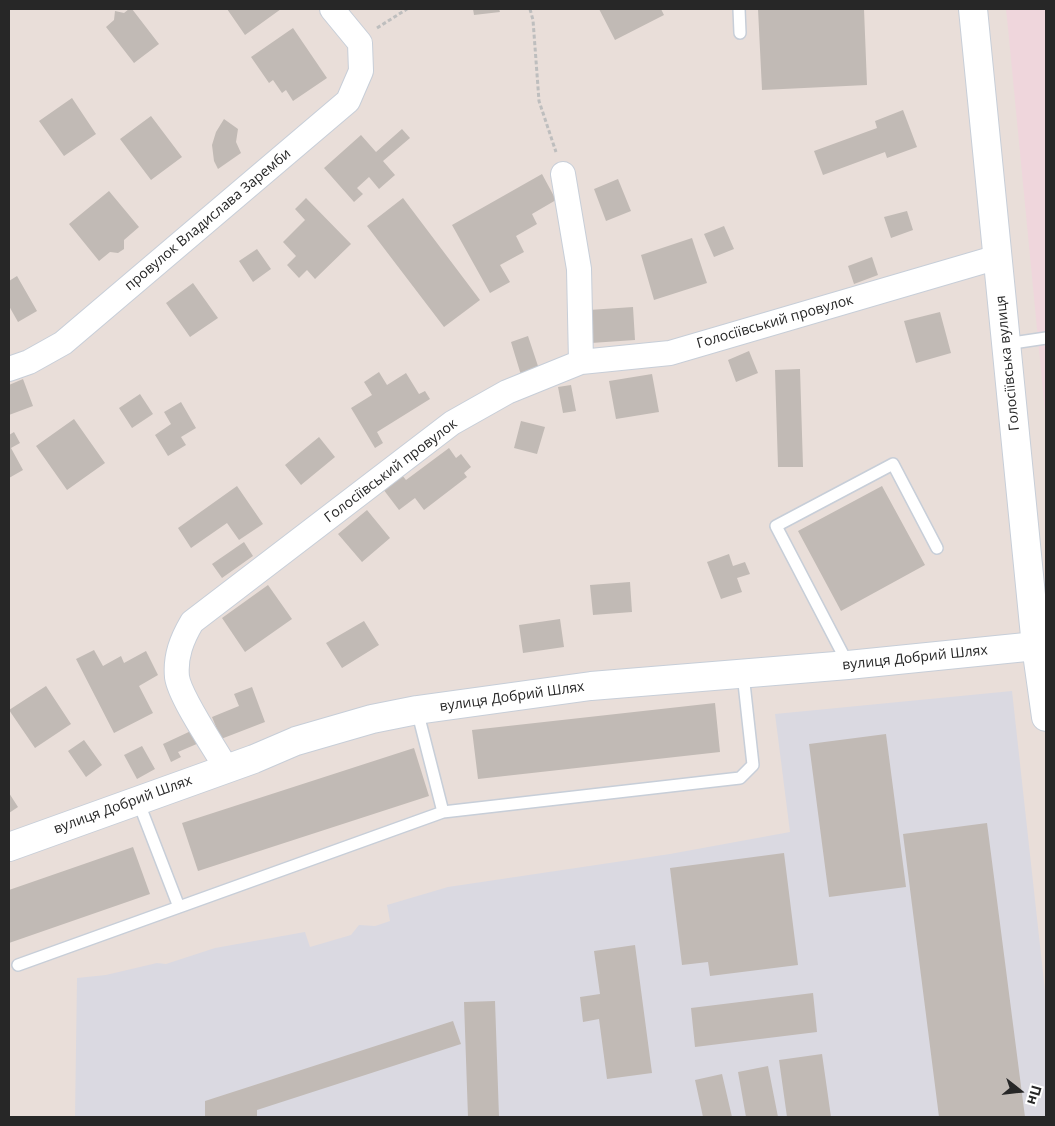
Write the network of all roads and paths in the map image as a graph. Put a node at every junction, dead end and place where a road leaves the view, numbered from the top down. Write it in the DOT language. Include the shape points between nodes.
graph roads {
  1 [pos="332,9"];
  2 [pos="407,9"];
  3 [pos="530,9"];
  4 [pos="739,9"];
  5 [pos="978,11"];
  6 [pos="381,25"];
  7 [pos="740,33"];
  8 [pos="563,174"];
  9 [pos="998,257"];
  10 [pos="1046,338"];
  11 [pos="1006,344"];
  12 [pos="581,362"];
  13 [pos="9,369"];
  14 [pos="937,548"];
  15 [pos="1041,645"];
  16 [pos="848,665"];
  17 [pos="743,672"];
  18 [pos="417,710"];
  19 [pos="1046,716"];
  20 [pos="226,768"];
  21 [pos="137,799"];
  22 [pos="443,812"];
  23 [pos="9,847"];
  24 [pos="179,907"];
  25 [pos="18,965"];
  1 -- 13 [label="street, провулок Владислава Заремби" via="360,43 361,71 348,101 64,343"];
  2 -- 6 [label="path"];
  3 -- 8 [label="path" via="539,101"];
  4 -- 7 [label="lane"];
  5 -- 9 [label="street, Голосіївська вулиця"];
  8 -- 12 [label="street" via="579,269"];
  9 -- 11 [label="street, Голосіївська вулиця"];
  9 -- 12 [label="street, Голосіївський провулок" via="670,353"];
  10 -- 11 [label="lane"];
  11 -- 15 [label="street, Голосіївська вулиця"];
  12 -- 20 [label="street, Голосіївський провулок" via="507,392 452,423 192,622 177,655 178,678"];
  14 -- 16 [label="lane" via="893,464 776,526"];
  15 -- 16 [label="street, вулиця Добрий Шлях"];
  15 -- 19 [label="street, Голосіївська вулиця"];
  16 -- 17 [label="street, вулиця Добрий Шлях"];
  17 -- 18 [label="street, вулиця Добрий Шлях" via="591,686"];
  17 -- 22 [label="lane" via="753,765 740,778"];
  18 -- 20 [label="street, вулиця Добрий Шлях" via="341,727"];
  18 -- 22 [label="lane"];
  20 -- 21 [label="street, вулиця Добрий Шлях"];
  21 -- 23 [label="street, вулиця Добрий Шлях"];
  21 -- 24 [label="lane"];
  22 -- 24 [label="lane"];
  24 -- 25 [label="lane"];
}
